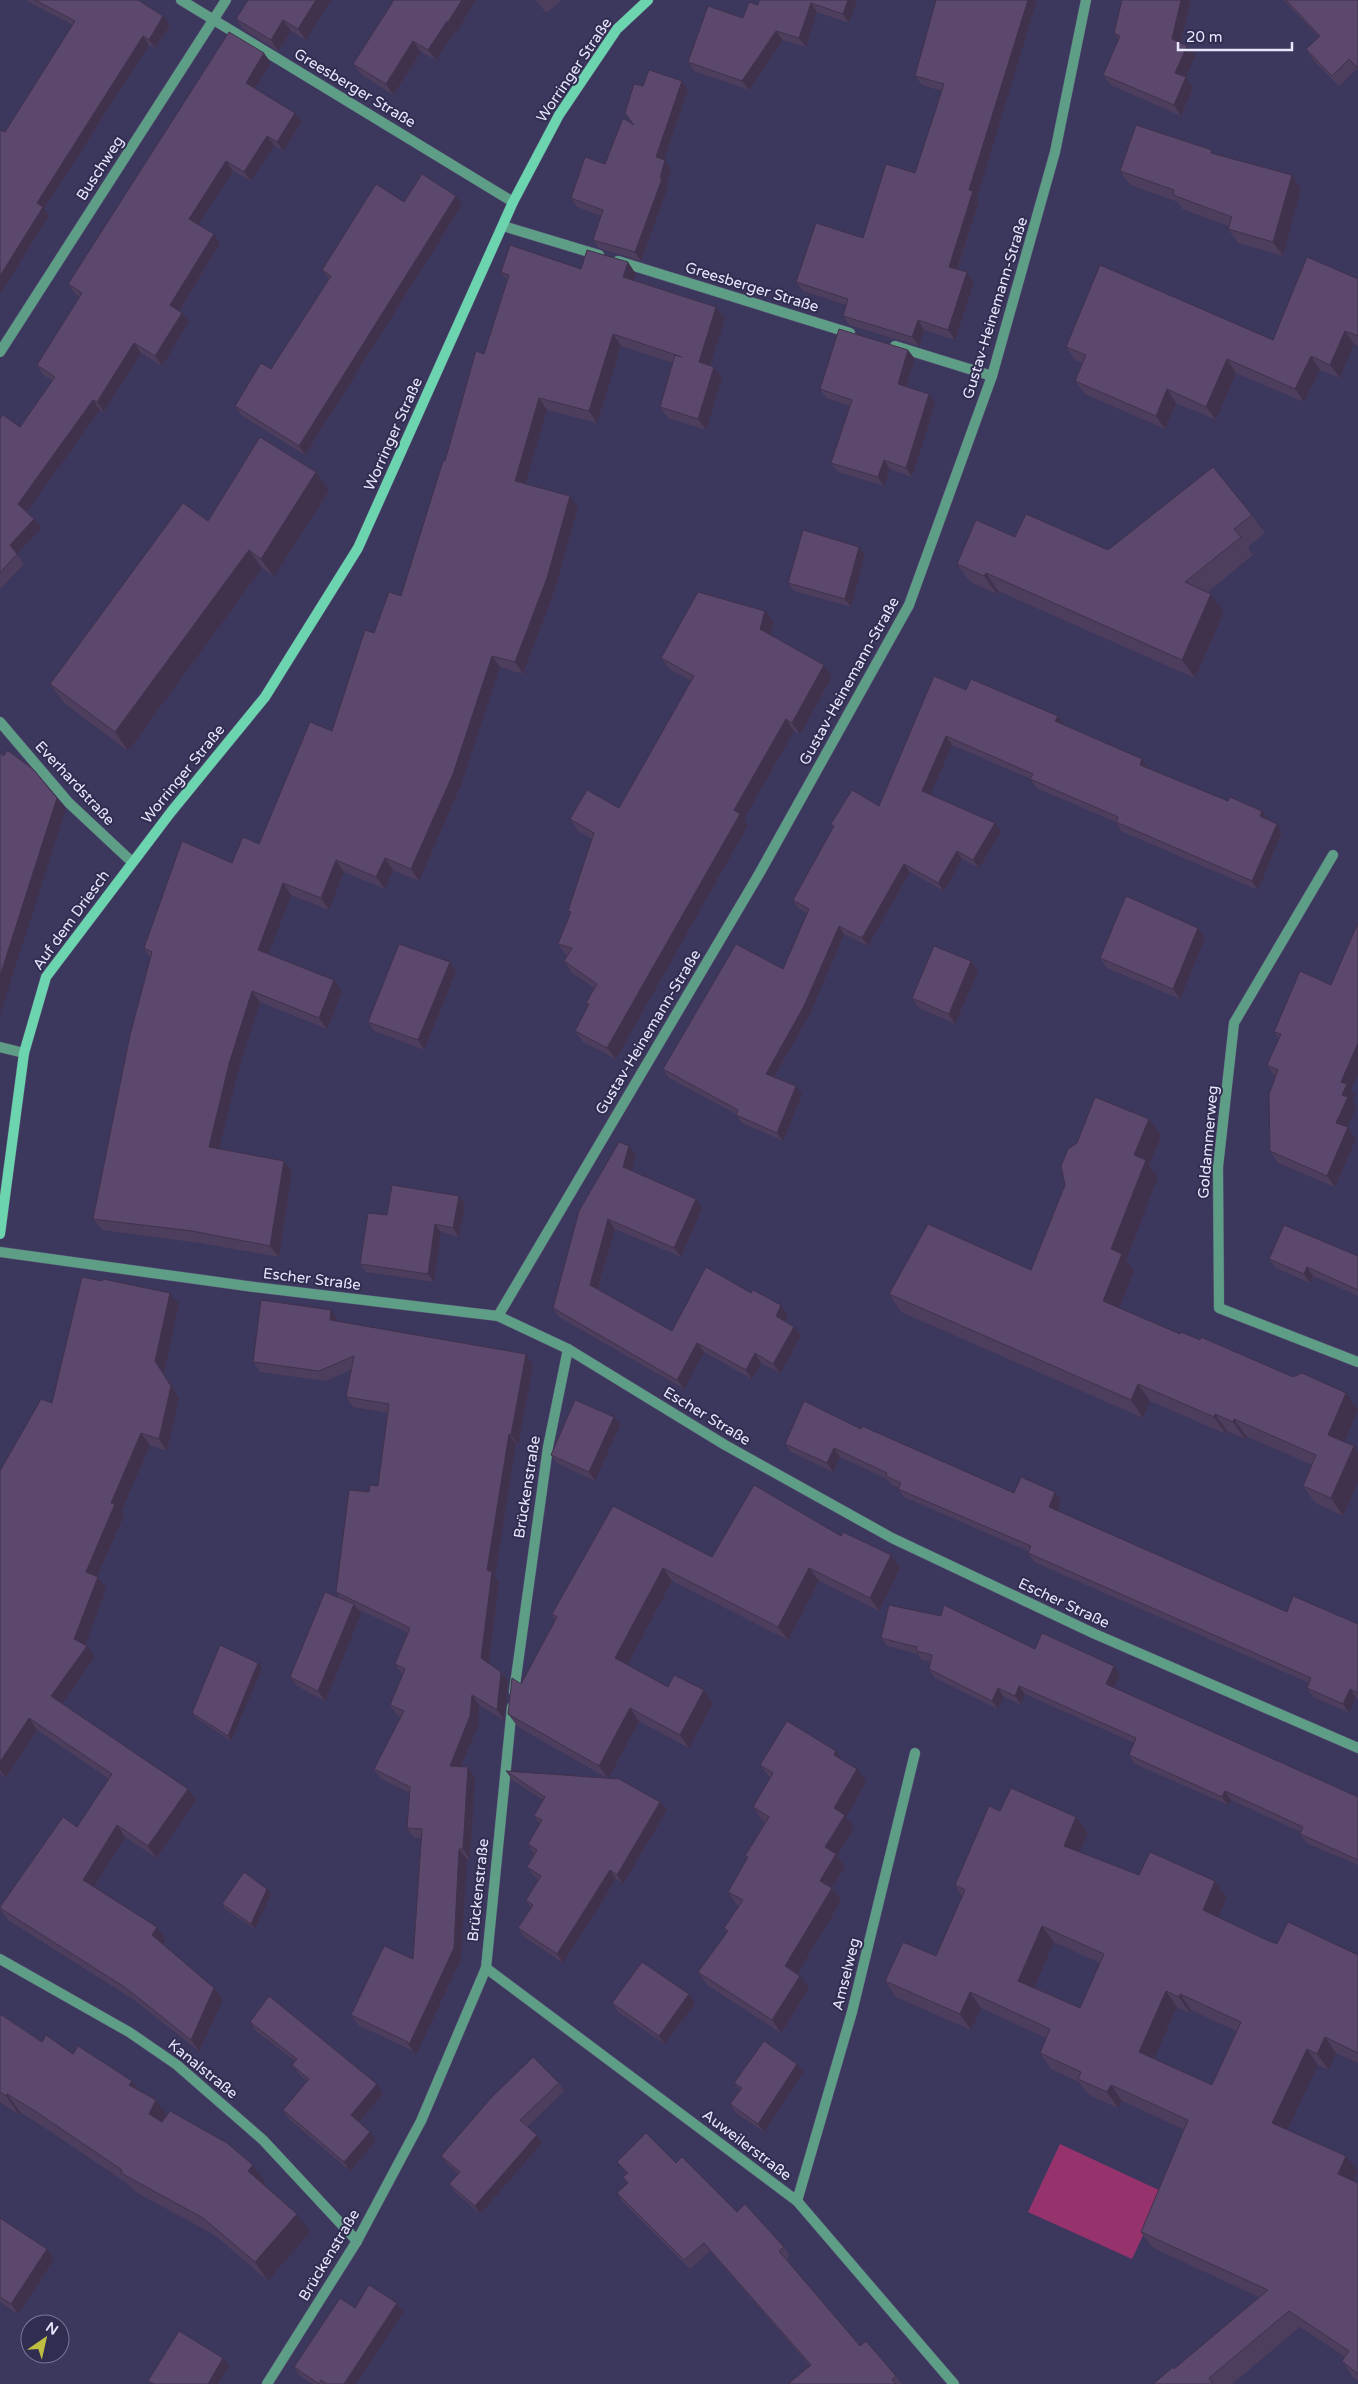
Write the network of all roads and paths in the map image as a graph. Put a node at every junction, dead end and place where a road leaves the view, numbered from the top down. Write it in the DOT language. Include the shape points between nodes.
graph roads {
  1 [pos="181,0"];
  2 [pos="226,0"];
  3 [pos="648,0"];
  4 [pos="1086,0"];
  5 [pos="213,20"];
  6 [pos="513,202"];
  7 [pos="503,226"];
  8 [pos="860,336"];
  9 [pos="888,344"];
  10 [pos="0,352"];
  11 [pos="992,376"];
  12 [pos="0,722"];
  13 [pos="1332,855"];
  14 [pos="132,862"];
  15 [pos="0,1047"];
  16 [pos="24,1053"];
  17 [pos="0,1234"];
  18 [pos="0,1252"];
  19 [pos="498,1316"];
  20 [pos="568,1349"];
  21 [pos="1358,1362"];
  22 [pos="1358,1748"];
  23 [pos="916,1753"];
  24 [pos="0,1958"];
  25 [pos="486,1968"];
  26 [pos="797,2201"];
  27 [pos="357,2241"];
  28 [pos="267,2384"];
  29 [pos="954,2384"];
  1 -- 5 [label="street, Greesberger Straße"];
  2 -- 5 [label="street, Buschweg"];
  3 -- 6 [label="main road, Worringer Straße" via="617,29 564,107"];
  4 -- 11 [label="street, Gustav-Heinemann-Straße" via="1055,152"];
  5 -- 6 [label="street, Greesberger Straße"];
  5 -- 10 [label="street, Buschweg"];
  6 -- 7 [label="main road, Worringer Straße"];
  7 -- 8 [label="street, Greesberger Straße"];
  7 -- 14 [label="main road, Worringer Straße" via="358,548 265,697"];
  9 -- 11 [label="street"];
  11 -- 19 [label="street, Gustav-Heinemann-Straße" via="909,605 759,874"];
  12 -- 14 [label="street, Everhardstraße" via="69,803"];
  13 -- 21 [label="street, Goldammerweg" via="1234,1023 1218,1166 1218,1308"];
  14 -- 16 [label="main road, Auf dem Driesch" via="46,977"];
  15 -- 16 [label="street"];
  16 -- 17 [label="main road, Auf dem Driesch"];
  18 -- 19 [label="street, Escher Straße"];
  19 -- 20 [label="street, Escher Straße"];
  20 -- 22 [label="street, Escher Straße" via="725,1445 892,1538 1095,1634"];
  20 -- 25 [label="street, Brückenstraße" via="548,1447 518,1654"];
  23 -- 26 [label="street, Amselweg" via="852,2012"];
  24 -- 27 [label="street, Kanalstraße" via="129,2032 177,2065 263,2140"];
  25 -- 26 [label="street, Auweilerstraße"];
  25 -- 27 [label="street, Brückenstraße" via="421,2121"];
  26 -- 29 [label="street, Auweilerstraße"];
  27 -- 28 [label="street, Brückenstraße"];
}
